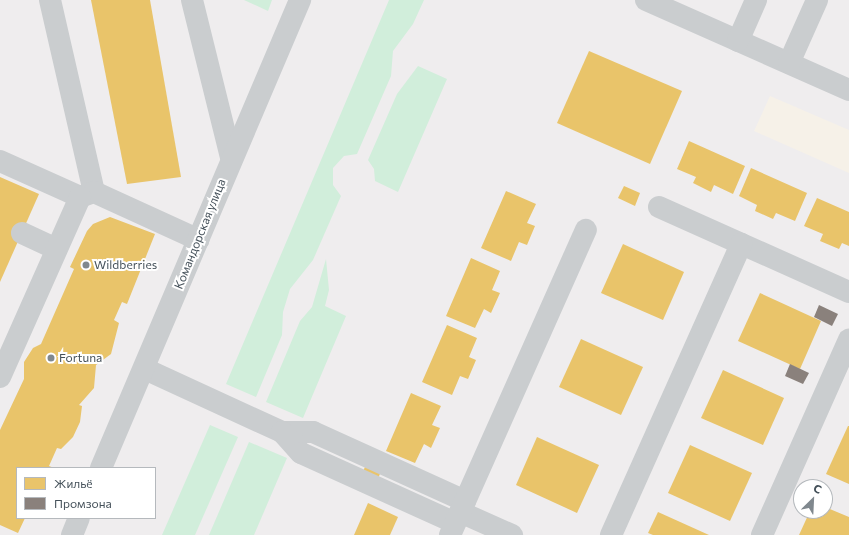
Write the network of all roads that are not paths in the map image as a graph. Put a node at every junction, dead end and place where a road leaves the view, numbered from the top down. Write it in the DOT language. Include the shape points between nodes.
graph roads {
  1 [pos="50,0"];
  2 [pos="192,0"];
  3 [pos="300,0"];
  4 [pos="646,0"];
  5 [pos="756,0"];
  6 [pos="817,0"];
  7 [pos="738,41"];
  8 [pos="789,63"];
  9 [pos="849,90"];
  10 [pos="231,158"];
  11 [pos="0,161"];
  12 [pos="87,195"];
  13 [pos="660,207"];
  14 [pos="586,230"];
  15 [pos="22,233"];
  16 [pos="199,240"];
  17 [pos="741,244"];
  18 [pos="57,249"];
  19 [pos="849,292"];
  20 [pos="849,340"];
  21 [pos="5,352"];
  22 [pos="144,369"];
  23 [pos="0,377"];
  24 [pos="101,467"];
  25 [pos="458,518"];
  26 [pos="79,519"];
  27 [pos="72,535"];
  28 [pos="512,535"];
  29 [pos="611,535"];
  30 [pos="762,535"];
  1 -- 12 [label="street"];
  2 -- 10 [label="street"];
  3 -- 10 [label="street, Командорская улица"];
  4 -- 7 [label="street"];
  5 -- 7 [label="street"];
  6 -- 8 [label="street"];
  7 -- 8 [label="street"];
  8 -- 9 [label="street"];
  10 -- 16 [label="street, Командорская улица"];
  11 -- 12 [label="street"];
  12 -- 16 [label="street"];
  12 -- 18 [label="street"];
  13 -- 17 [label="street"];
  14 -- 25 [label="street"];
  15 -- 18 [label="street"];
  16 -- 22 [label="street, Командорская улица"];
  17 -- 19 [label="street"];
  17 -- 29 [label="street"];
  18 -- 21 [label="street"];
  20 -- 30 [label="street"];
  21 -- 23 [label="street"];
  22 -- 24 [label="street, Командорская улица"];
  22 -- 25 [label="street" via="282,432 313,432"];
  25 -- 28 [label="street"];
  26 -- 27 [label="street"];
}
